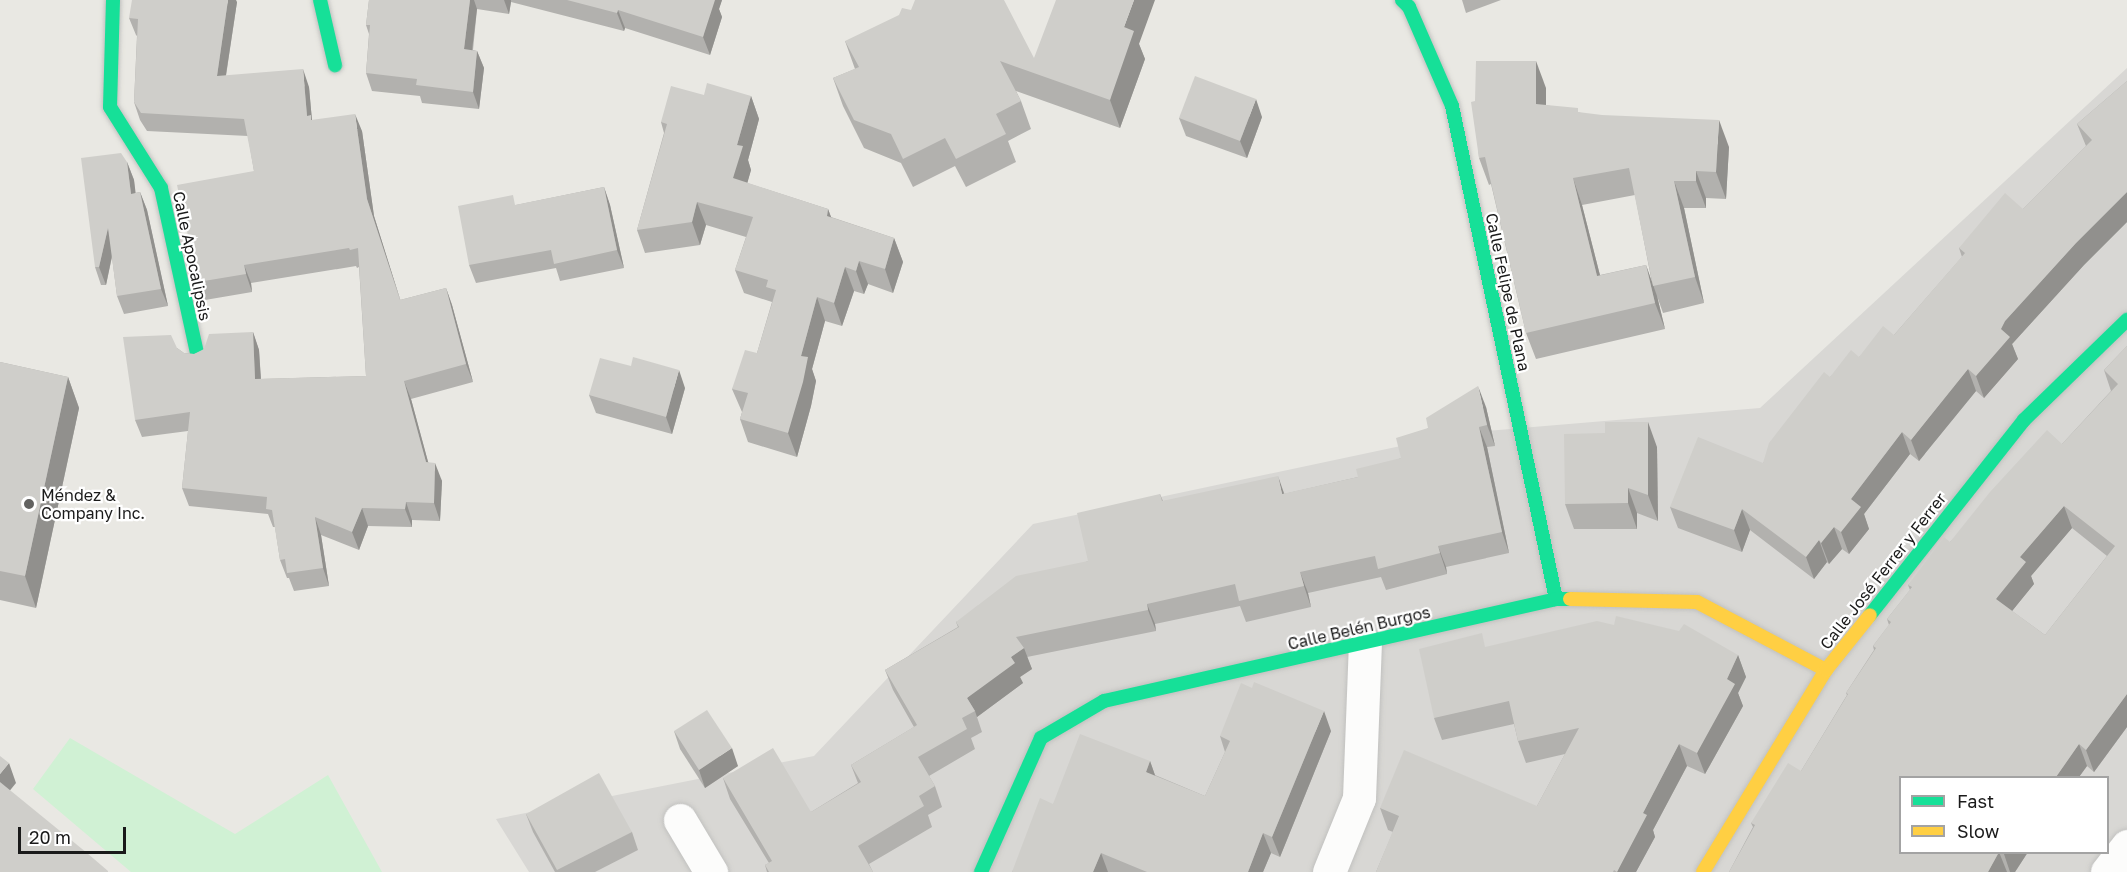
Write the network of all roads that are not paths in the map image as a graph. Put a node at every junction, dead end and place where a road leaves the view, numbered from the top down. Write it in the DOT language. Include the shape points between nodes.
graph roads {
  1 [pos="113,0"];
  2 [pos="320,0"];
  3 [pos="1402,0"];
  4 [pos="335,66"];
  5 [pos="2127,320"];
  6 [pos="197,353"];
  7 [pos="1556,599"];
  8 [pos="1365,644"];
  9 [pos="1826,670"];
  10 [pos="680,820"];
  11 [pos="2127,846"];
  12 [pos="711,872"];
  13 [pos="981,872"];
  14 [pos="1329,872"];
  15 [pos="1703,872"];
  16 [pos="2107,872"];
  1 -- 6 [label="street, Calle Apocalipsis" via="110,107 161,188"];
  2 -- 4 [label="street"];
  3 -- 7 [label="street, Calle Felipe de Plana" via="1409,7 1452,106"];
  5 -- 9 [label="street, Calle José Ferrer y Ferrer" via="2024,420"];
  7 -- 8 [label="street, Calle Belén Burgos"];
  7 -- 9 [label="street, Calle Belén Burgos" via="1697,602"];
  8 -- 13 [label="street, Calle Belén Burgos" via="1104,701 1041,738"];
  8 -- 14 [label="street" via="1359,798"];
  9 -- 15 [label="street, Calle José Ferrer y Ferrer"];
  10 -- 12 [label="street"];
  11 -- 16 [label="street"];
}
